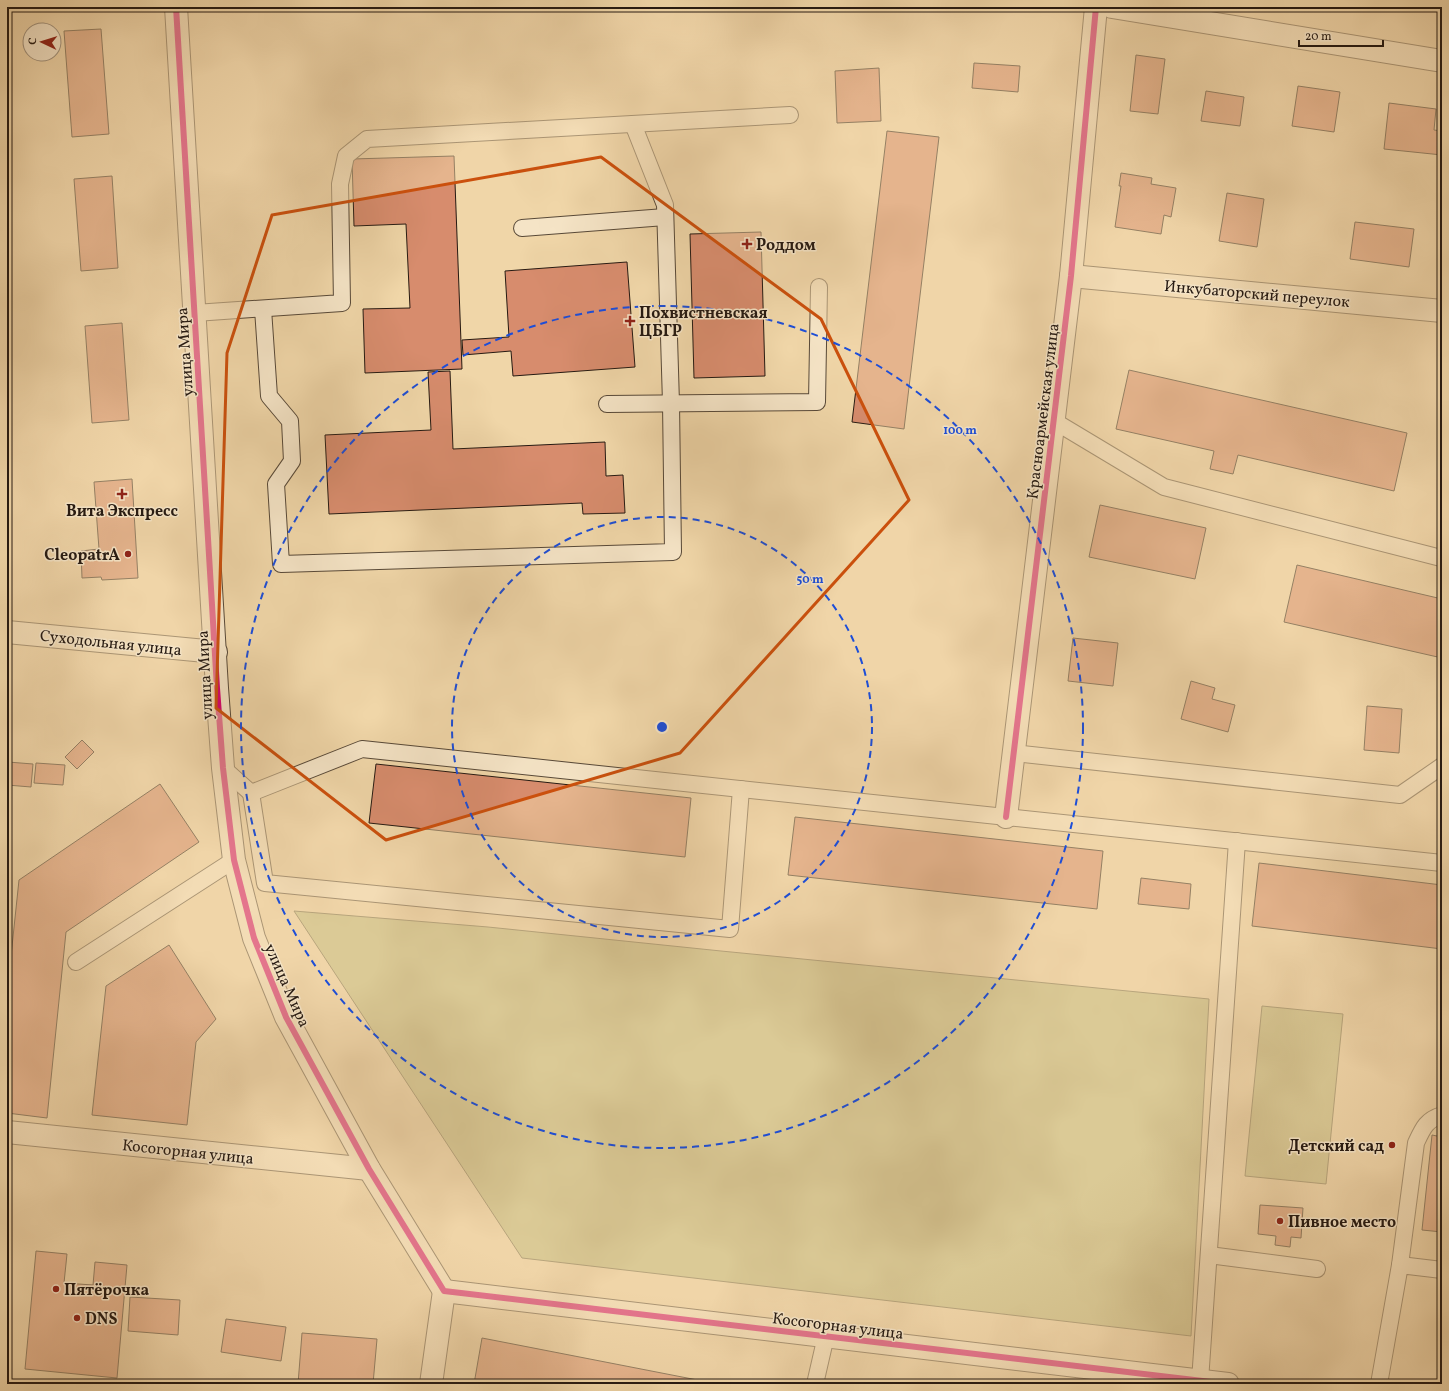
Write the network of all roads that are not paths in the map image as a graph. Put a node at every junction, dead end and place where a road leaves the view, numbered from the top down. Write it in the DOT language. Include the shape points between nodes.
graph roads {
  1 [pos="176,7"];
  2 [pos="1096,7"];
  3 [pos="1112,7"];
  4 [pos="1442,62"];
  5 [pos="790,115"];
  6 [pos="633,124"];
  7 [pos="665,216"];
  8 [pos="522,228"];
  9 [pos="1071,276"];
  10 [pos="819,287"];
  11 [pos="263,309"];
  12 [pos="1442,311"];
  13 [pos="194,313"];
  14 [pos="671,403"];
  15 [pos="607,404"];
  16 [pos="1054,421"];
  17 [pos="1441,558"];
  18 [pos="7,632"];
  19 [pos="216,652"];
  20 [pos="1014,753"];
  21 [pos="1442,766"];
  22 [pos="223,768"];
  23 [pos="741,789"];
  24 [pos="251,793"];
  25 [pos="1006,817"];
  26 [pos="1237,841"];
  27 [pos="234,860"];
  28 [pos="1442,863"];
  29 [pos="76,962"];
  30 [pos="1442,1114"];
  31 [pos="7,1132"];
  32 [pos="370,1169"];
  33 [pos="1208,1255"];
  34 [pos="1400,1266"];
  35 [pos="1317,1269"];
  36 [pos="1442,1270"];
  37 [pos="444,1291"];
  38 [pos="826,1336"];
  39 [pos="1198,1382"];
  40 [pos="431,1384"];
  41 [pos="815,1384"];
  42 [pos="1228,1384"];
  43 [pos="1379,1384"];
  1 -- 13 [label="street, улица Мира"];
  2 -- 9 [label="street, Красноармейская улица"];
  3 -- 4 [label="street"];
  5 -- 6 [label="lane"];
  6 -- 7 [label="lane" via="665,205"];
  6 -- 11 [label="lane" via="367,139 346,156 340,184 342,303"];
  7 -- 8 [label="lane"];
  7 -- 14 [label="lane"];
  9 -- 12 [label="street, Инкубаторский переулок"];
  9 -- 16 [label="street, Красноармейская улица"];
  10 -- 14 [label="lane" via="817,402"];
  11 -- 13 [label="lane"];
  11 -- 14 [label="lane" via="269,396 290,421 292,461 276,484 281,564 673,552"];
  13 -- 19 [label="street, улица Мира"];
  14 -- 15 [label="lane"];
  16 -- 17 [label="lane" via="1164,487"];
  16 -- 20 [label="street, Красноармейская улица"];
  18 -- 19 [label="street, Суходольная улица"];
  19 -- 22 [label="street, улица Мира"];
  20 -- 21 [label="lane" via="1400,795"];
  20 -- 25 [label="street, Красноармейская улица"];
  22 -- 24 [label="lane"];
  22 -- 27 [label="street, улица Мира"];
  23 -- 24 [label="lane" via="362,749"];
  23 -- 24 [label="lane" via="730,929 265,883"];
  23 -- 25 [label="lane"];
  25 -- 26 [label="lane"];
  26 -- 28 [label="lane"];
  26 -- 33 [label="lane"];
  27 -- 29 [label="lane"];
  27 -- 32 [label="street, улица Мира" via="254,938 286,1017"];
  30 -- 34 [label="lane" via="1424,1126 1416,1144"];
  31 -- 32 [label="street, Косогорная улица"];
  32 -- 37 [label="street, улица Мира"];
  33 -- 35 [label="lane"];
  33 -- 39 [label="lane"];
  34 -- 36 [label="lane"];
  34 -- 43 [label="lane"];
  37 -- 38 [label="street, Косогорная улица"];
  37 -- 40 [label="street"];
  38 -- 39 [label="street, Косогорная улица"];
  38 -- 41 [label="lane"];
  39 -- 42 [label="street, Косогорная улица"];
}
